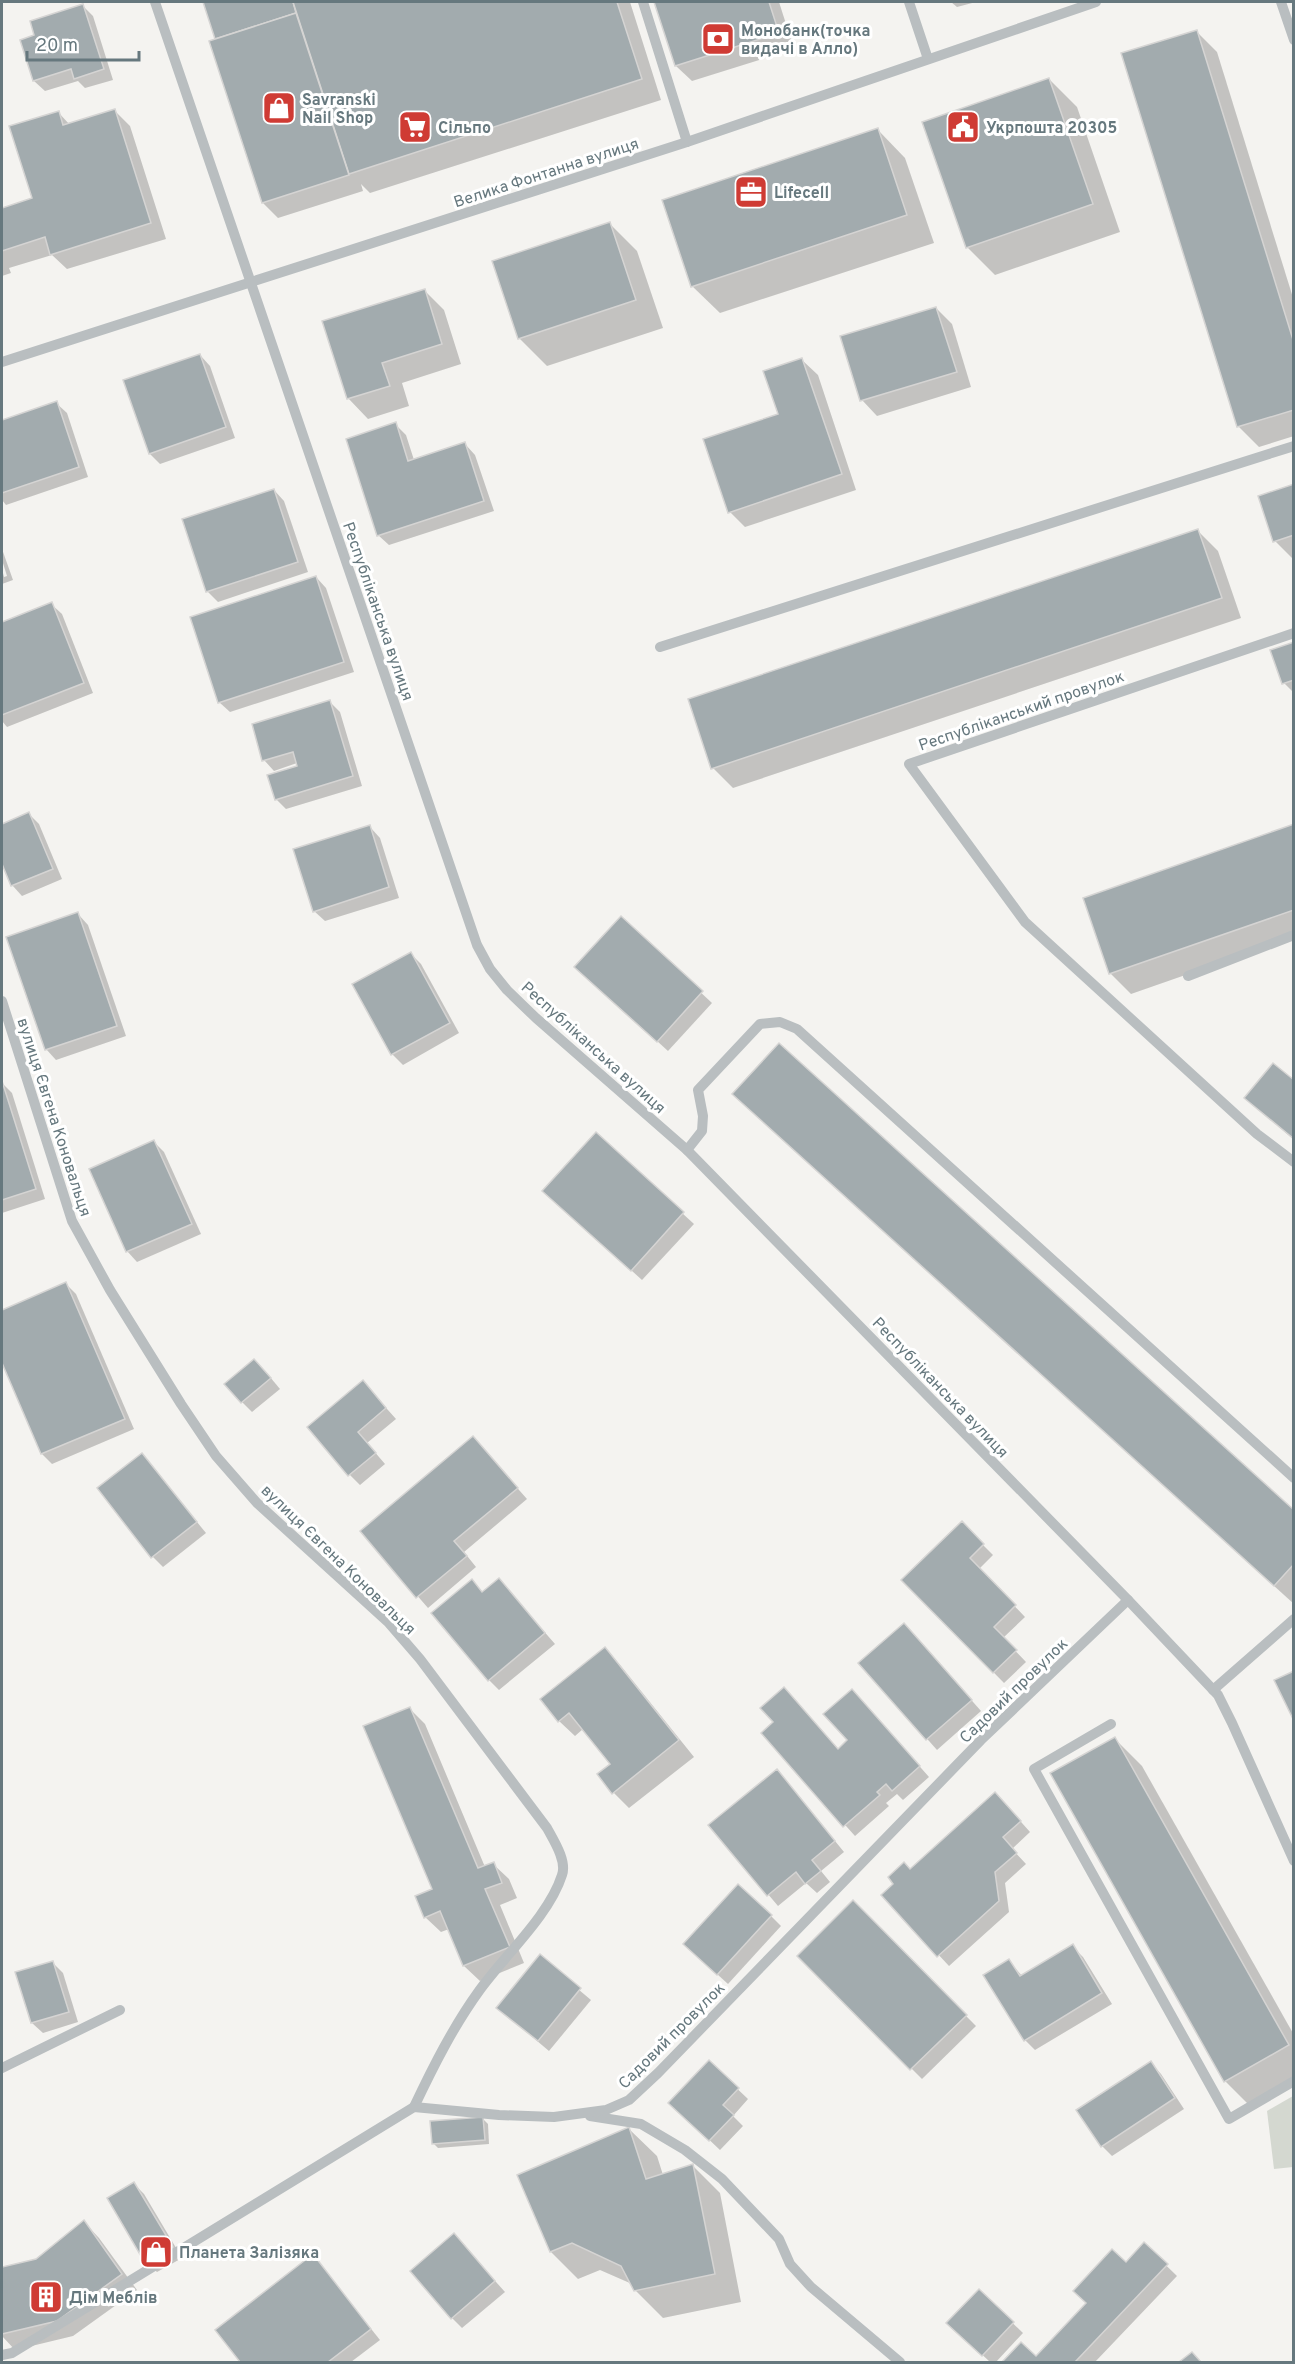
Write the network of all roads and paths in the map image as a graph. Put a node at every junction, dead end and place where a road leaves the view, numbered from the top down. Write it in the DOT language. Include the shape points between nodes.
graph roads {
  1 [pos="155,2"];
  2 [pos="643,2"];
  3 [pos="909,2"];
  4 [pos="1096,2"];
  5 [pos="1281,2"];
  6 [pos="1293,40"];
  7 [pos="928,59"];
  8 [pos="687,142"];
  9 [pos="252,283"];
  10 [pos="2,362"];
  11 [pos="1293,446"];
  12 [pos="1293,633"];
  13 [pos="660,647"];
  14 [pos="1293,935"];
  15 [pos="1188,976"];
  16 [pos="2,1001"];
  17 [pos="687,1150"];
  18 [pos="1293,1162"];
  19 [pos="1293,1478"];
  20 [pos="1128,1600"];
  21 [pos="1293,1619"];
  22 [pos="1213,1690"];
  23 [pos="1111,1724"];
  24 [pos="1293,1861"];
  25 [pos="120,2010"];
  26 [pos="2,2068"];
  27 [pos="1293,2081"];
  28 [pos="414,2107"];
  29 [pos="578,2114"];
  30 [pos="10,2357"];
  31 [pos="900,2362"];
  1 -- 9 [label="street, Республіканська вулиця"];
  2 -- 8 [label="street"];
  3 -- 7 [label="street"];
  4 -- 7 [label="street, Велика Фонтанна вулиця"];
  5 -- 6 [label="street"];
  7 -- 8 [label="street, Велика Фонтанна вулиця"];
  8 -- 9 [label="street, Велика Фонтанна вулиця"];
  9 -- 10 [label="street, Велика Фонтанна вулиця"];
  9 -- 17 [label="street, Республіканська вулиця" via="477,945 490,969 536,1018"];
  11 -- 13 [label="street"];
  12 -- 18 [label="street, Республіканський провулок" via="909,764 1025,922 1257,1134"];
  14 -- 15 [label="street"];
  16 -- 28 [label="street, вулиця Євгена Коновальця" via="72,1221 181,1404 216,1456 257,1503 400,1636 547,1828 558,1849 563,1872 551,1900 479,1991 442,2048"];
  17 -- 19 [label="street" via="702,1131 698,1090 760,1024 780,1022 797,1029"];
  17 -- 20 [label="street, Республіканська вулиця"];
  20 -- 22 [label="street, Республіканська вулиця"];
  20 -- 29 [label="street, Садовий провулок" via="981,1740 629,2100 606,2110"];
  21 -- 22 [label="street"];
  22 -- 24 [label="street, Республіканська вулиця" via="1232,1723"];
  23 -- 27 [label="street" via="1034,1769 1229,2119"];
  25 -- 26 [label="street"];
  28 -- 29 [label="street, Садовий провулок" via="510,2116"];
  28 -- 30 [label="street"];
  29 -- 31 [label="street" via="640,2124 685,2150 722,2179 779,2239 790,2264 812,2287"];
}
